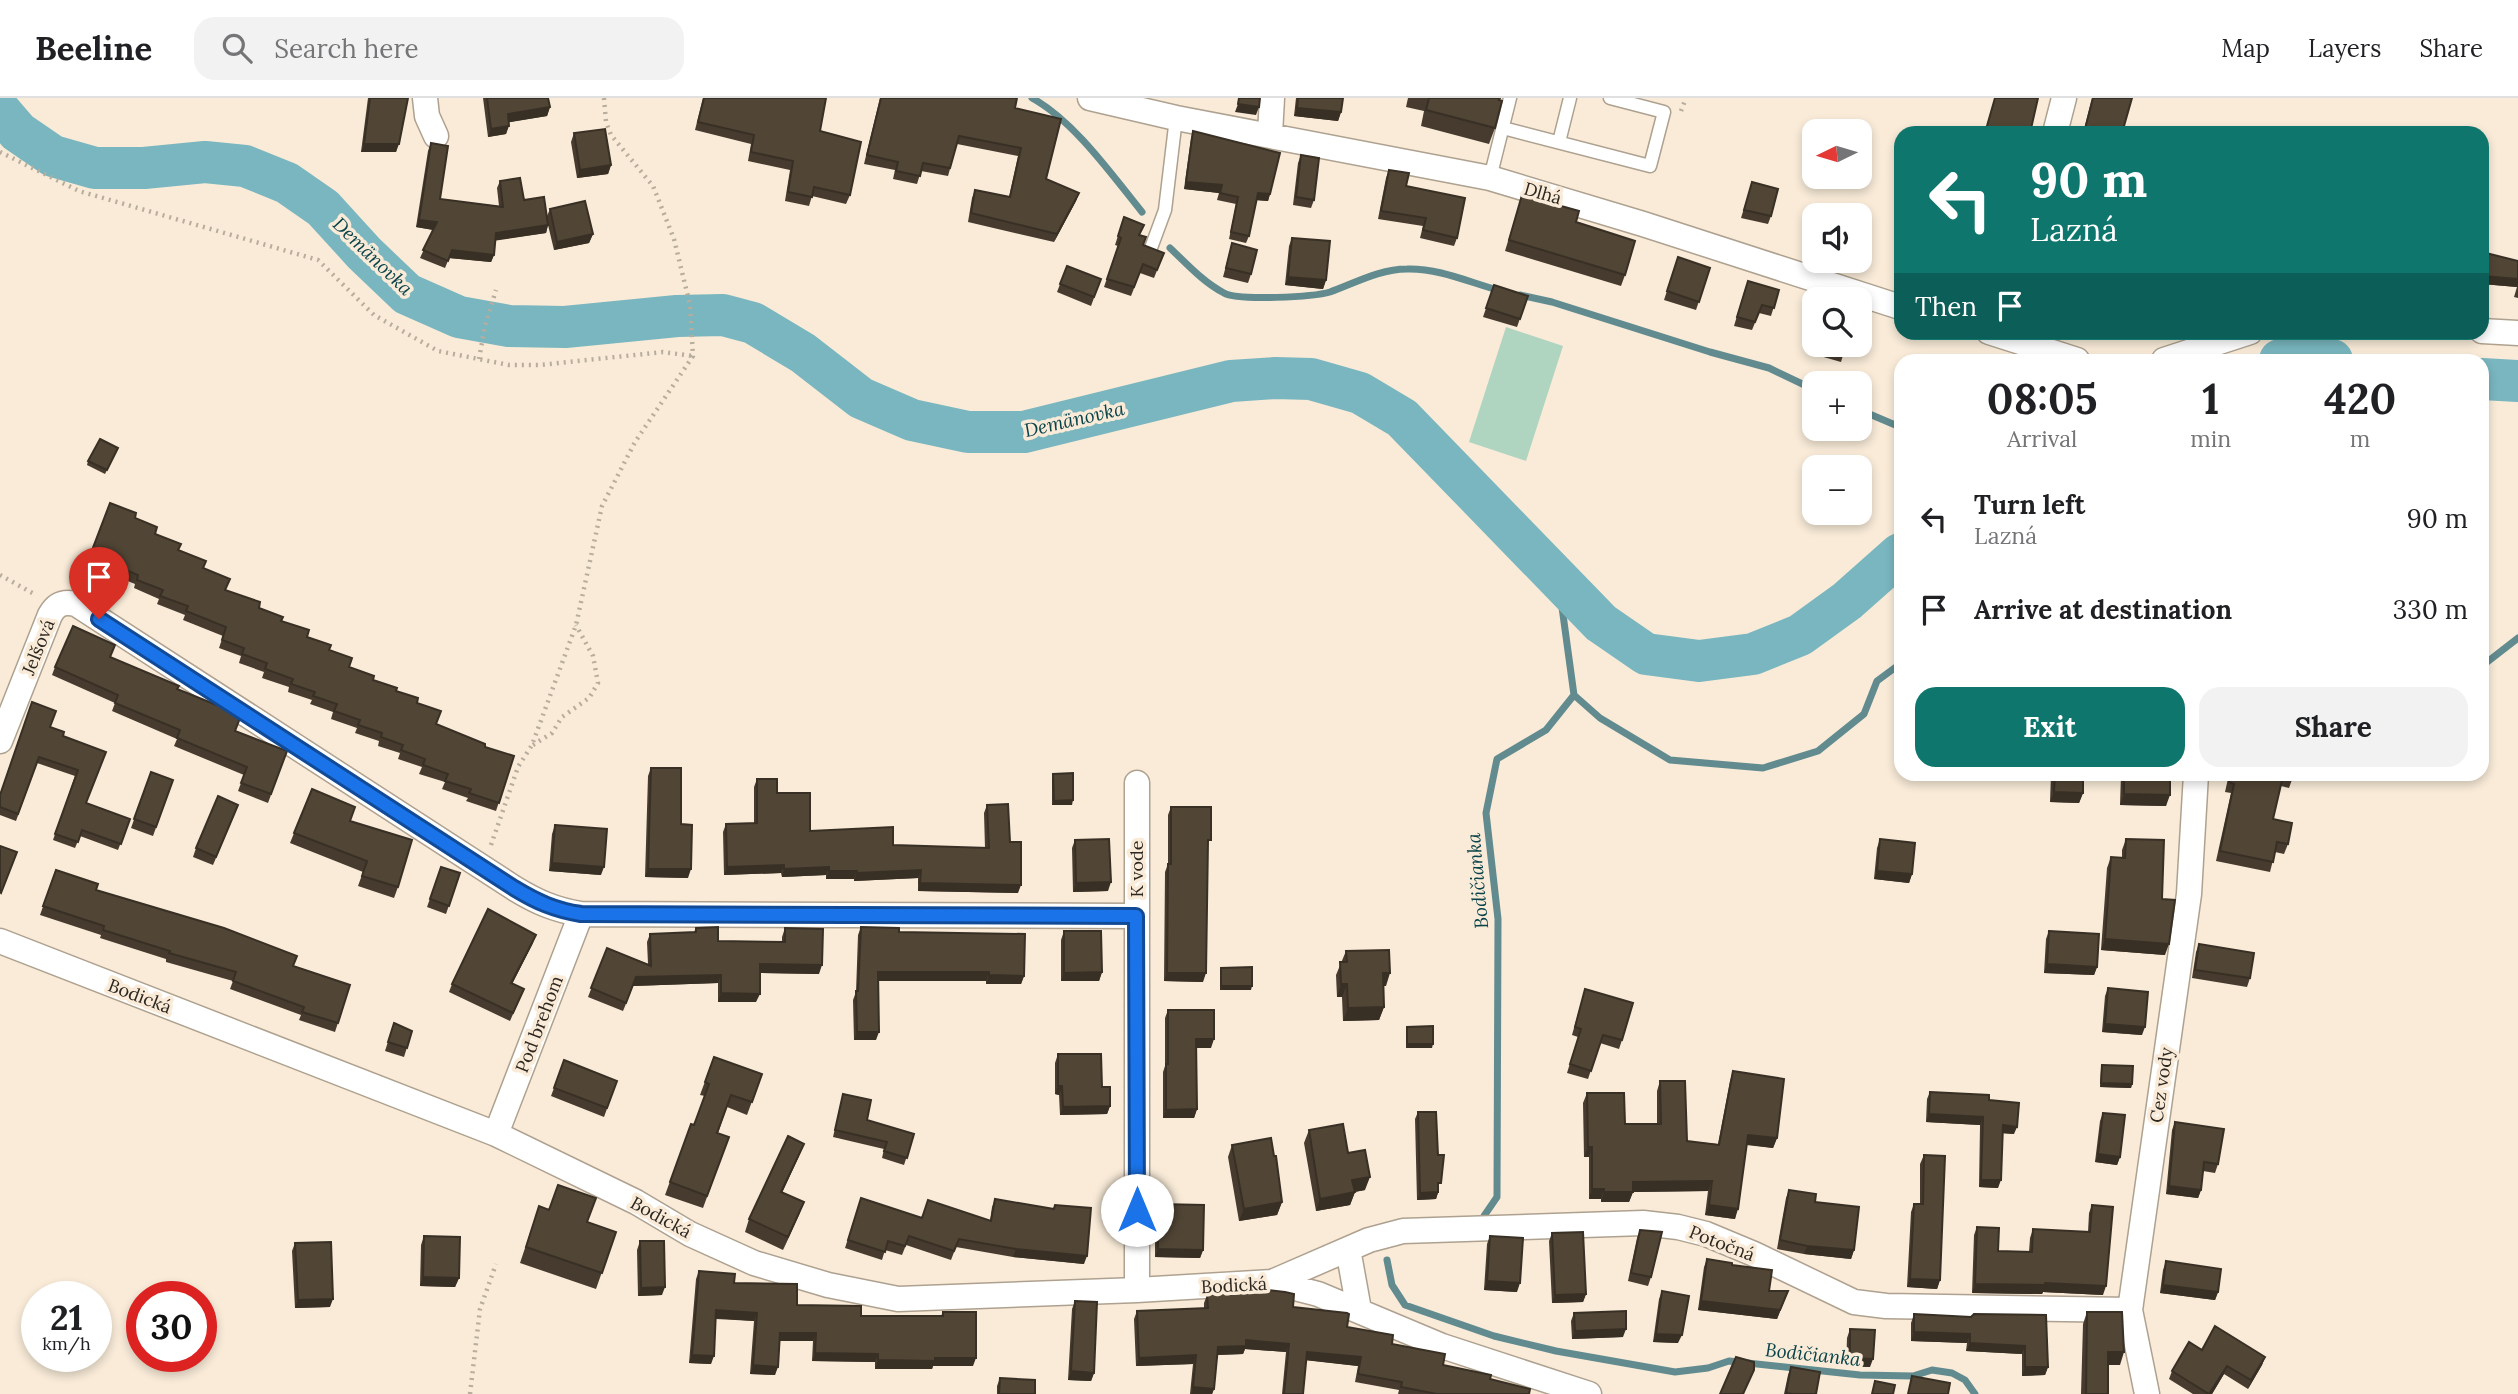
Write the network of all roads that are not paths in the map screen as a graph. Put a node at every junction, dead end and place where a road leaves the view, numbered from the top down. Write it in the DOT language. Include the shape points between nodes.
graph roads {
  1 [pos="425,98"];
  2 [pos="1090,98"];
  3 [pos="1272,98"];
  4 [pos="1510,98"];
  5 [pos="1570,98"];
  6 [pos="1610,98"];
  7 [pos="2064,98"];
  8 [pos="1177,118"];
  9 [pos="2057,126"];
  10 [pos="1503,128"];
  11 [pos="1270,134"];
  12 [pos="436,136"];
  13 [pos="1559,142"];
  14 [pos="1490,178"];
  15 [pos="1152,248"];
  16 [pos="1894,305"];
  17 [pos="2489,331"];
  18 [pos="2518,333"];
  19 [pos="2018,340"];
  20 [pos="2225,340"];
  21 [pos="2059,354"];
  22 [pos="2182,354"];
  23 [pos="0,741"];
  24 [pos="2196,781"];
  25 [pos="1137,783"];
  26 [pos="581,914"];
  27 [pos="1136,916"];
  28 [pos="0,941"];
  29 [pos="496,1134"];
  30 [pos="1348,1249"];
  31 [pos="1272,1282"];
  32 [pos="1137,1290"];
  33 [pos="1359,1310"];
  34 [pos="2130,1310"];
  35 [pos="1589,1394"];
  36 [pos="2147,1394"];
  1 -- 12 [label="street"];
  2 -- 8 [label="street, Dlhá"];
  3 -- 11 [label="street"];
  4 -- 10 [label="lane"];
  5 -- 13 [label="lane"];
  6 -- 13 [label="lane" via="1664,113 1650,166"];
  7 -- 9 [label="street"];
  8 -- 11 [label="street, Dlhá"];
  8 -- 15 [label="lane" via="1165,210"];
  10 -- 13 [label="lane"];
  10 -- 14 [label="lane"];
  11 -- 14 [label="street, Dlhá"];
  14 -- 16 [label="street, Dlhá"];
  17 -- 18 [label="street"];
  19 -- 21 [label="street"];
  20 -- 22 [label="street"];
  23 -- 26 [label="street, Jelšová" via="50,615 62,604 76,604 538,903"];
  24 -- 34 [label="street, Cez vody" via="2189,894"];
  25 -- 27 [label="street, K vode"];
  26 -- 27 [label="street"];
  26 -- 29 [label="street, Pod brehom"];
  27 -- 32 [label="street, K vode"];
  28 -- 29 [label="street, Bodická"];
  29 -- 32 [label="street, Bodická" via="636,1202 690,1234 754,1263 828,1285 898,1298"];
  30 -- 31 [label="street, Potočná"];
  30 -- 33 [label="street"];
  30 -- 34 [label="street, Potočná" via="1403,1231 1658,1224 1725,1242 1854,1302"];
  31 -- 32 [label="street, Bodická"];
  31 -- 33 [label="street, Bodická"];
  33 -- 35 [label="street, Bodická" via="1442,1346"];
  34 -- 36 [label="street, Cez vody"];
}
